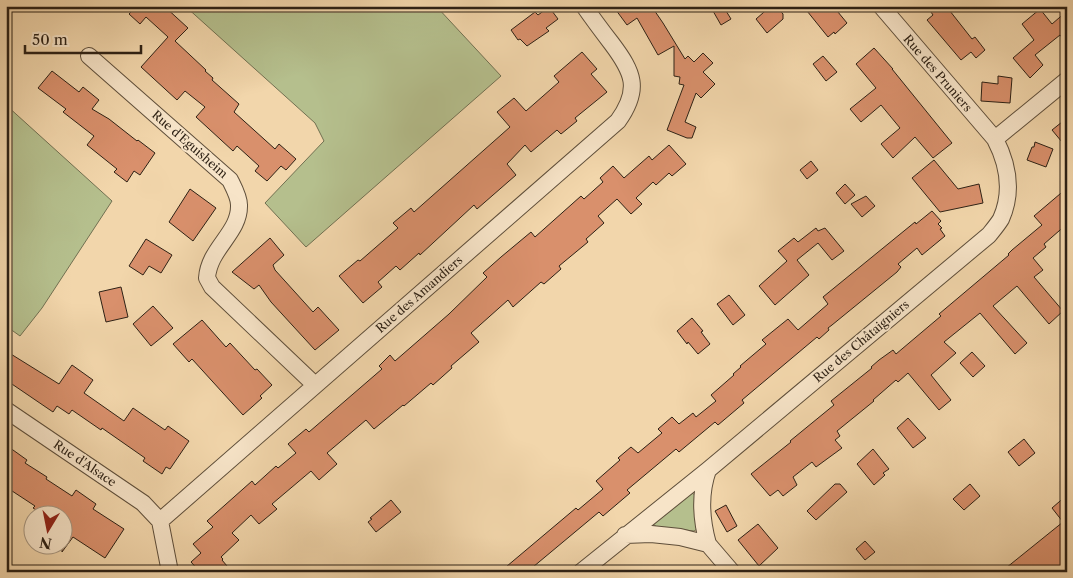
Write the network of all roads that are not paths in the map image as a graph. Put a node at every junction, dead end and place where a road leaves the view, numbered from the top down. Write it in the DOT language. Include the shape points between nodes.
graph roads {
  1 [pos="584,6"];
  2 [pos="881,6"];
  3 [pos="89,56"];
  4 [pos="1067,80"];
  5 [pos="995,139"];
  6 [pos="314,384"];
  7 [pos="6,410"];
  8 [pos="708,470"];
  9 [pos="160,521"];
  10 [pos="625,535"];
  11 [pos="708,544"];
  12 [pos="170,572"];
  13 [pos="581,572"];
  14 [pos="732,572"];
  1 -- 6 [label="street, Rue des Amandiers" via="626,63 631,75 630,96 624,113 610,129"];
  2 -- 5 [label="street, Rue des Pruniers"];
  3 -- 6 [label="street, Rue d'Eguisheim" via="230,180 239,204 236,224 210,260 207,278 212,287"];
  4 -- 5 [label="street"];
  5 -- 8 [label="street, Rue des Châtaigniers" via="1003,155 1008,186 1000,220 989,235"];
  6 -- 9 [label="street, Rue des Amandiers"];
  7 -- 9 [label="street, Rue d'Alsace" via="144,503"];
  8 -- 10 [label="street, Rue des Châtaigniers"];
  8 -- 11 [label="street" via="701,502"];
  9 -- 12 [label="street"];
  10 -- 11 [label="street" via="670,536"];
  10 -- 13 [label="street, Rue des Châtaigniers"];
  11 -- 14 [label="street"];
}
